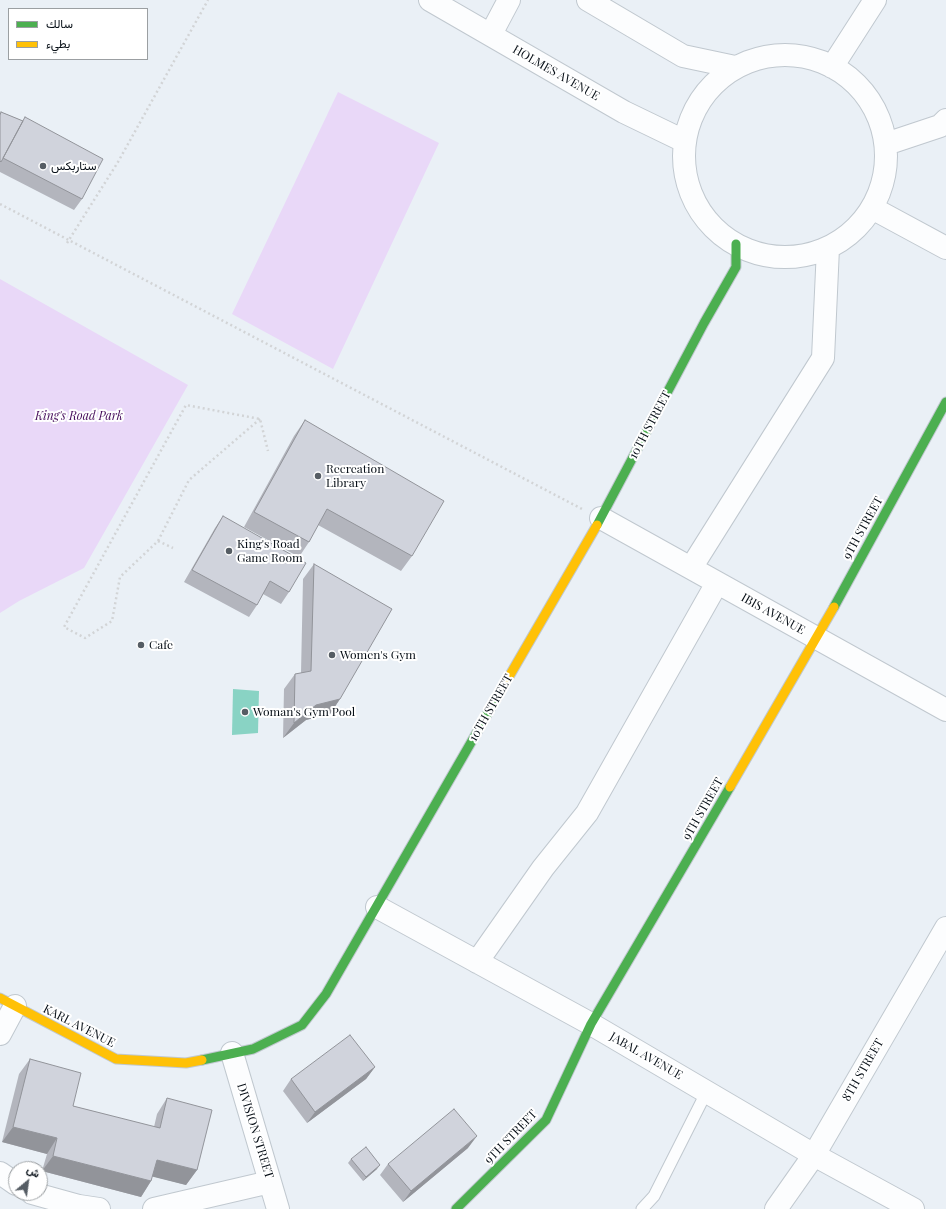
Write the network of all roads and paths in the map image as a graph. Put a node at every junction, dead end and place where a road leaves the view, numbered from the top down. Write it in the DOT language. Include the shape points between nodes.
graph roads {
  1 [pos="208,0"];
  2 [pos="430,0"];
  3 [pos="509,0"];
  4 [pos="588,0"];
  5 [pos="875,0"];
  6 [pos="491,34"];
  7 [pos="832,67"];
  8 [pos="735,68"];
  9 [pos="946,120"];
  10 [pos="684,141"];
  11 [pos="886,144"];
  12 [pos="0,204"];
  13 [pos="872,208"];
  14 [pos="67,243"];
  15 [pos="736,244"];
  16 [pos="828,248"];
  17 [pos="946,248"];
  18 [pos="946,402"];
  19 [pos="260,419"];
  20 [pos="268,451"];
  21 [pos="601,518"];
  22 [pos="158,541"];
  23 [pos="173,548"];
  24 [pos="691,568"];
  25 [pos="717,583"];
  26 [pos="817,638"];
  27 [pos="946,710"];
  28 [pos="377,907"];
  29 [pos="946,928"];
  30 [pos="477,962"];
  31 [pos="8,1002"];
  32 [pos="591,1024"];
  33 [pos="0,1034"];
  34 [pos="232,1053"];
  35 [pos="152,1060"];
  36 [pos="706,1092"];
  37 [pos="814,1155"];
  38 [pos="270,1182"];
  39 [pos="48,1197"];
  40 [pos="99,1209"];
  41 [pos="154,1209"];
  42 [pos="278,1209"];
  43 [pos="456,1209"];
  44 [pos="642,1209"];
  45 [pos="776,1209"];
  46 [pos="913,1209"];
  1 -- 14 [label="path" via="118,162"];
  2 -- 6 [label="street, HOLMES AVENUE"];
  3 -- 6 [label="street"];
  4 -- 8 [label="street" via="683,56"];
  5 -- 7 [label="street"];
  6 -- 10 [label="street, HOLMES AVENUE" via="624,112"];
  7 -- 8 [label="street" via="804,56 788,55 756,59"];
  7 -- 11 [label="street" via="847,76 869,99 880,122"];
  8 -- 10 [label="street" via="704,93 689,121"];
  9 -- 11 [label="street" via="940,126"];
  10 -- 15 [label="street" via="684,168 693,199 710,225"];
  11 -- 13 [label="street" via="884,176"];
  12 -- 21 [label="path"];
  13 -- 16 [label="street" via="854,230"];
  13 -- 17 [label="street"];
  15 -- 16 [label="street" via="755,253 781,257 797,257"];
  15 -- 21 [label="street, 10TH STREET" via="736,267"];
  16 -- 24 [label="street" via="823,358"];
  18 -- 26 [label="street, 9TH STREET"];
  19 -- 20 [label="path"];
  19 -- 22 [label="path" via="189,480"];
  19 -- 22 [label="path" via="186,405 64,627 84,638 112,621 120,577"];
  21 -- 24 [label="street, IBIS AVENUE"];
  21 -- 28 [label="street, 10TH STREET"];
  22 -- 23 [label="path"];
  24 -- 25 [label="street, IBIS AVENUE"];
  25 -- 26 [label="street, IBIS AVENUE"];
  25 -- 30 [label="street" via="587,813 543,868"];
  26 -- 27 [label="street, IBIS AVENUE"];
  26 -- 32 [label="street, 9TH STREET"];
  28 -- 30 [label="street, JABAL AVENUE"];
  28 -- 34 [label="street, 10TH STREET" via="326,994 302,1025 253,1049"];
  29 -- 37 [label="street, 8TH STREET"];
  30 -- 32 [label="street, JABAL AVENUE"];
  31 -- 33 [label="street"];
  31 -- 35 [label="street, KARL AVENUE" via="116,1059"];
  32 -- 36 [label="street, JABAL AVENUE"];
  32 -- 43 [label="street, 9TH STREET" via="546,1120"];
  34 -- 35 [label="street, 10TH STREET" via="186,1062"];
  34 -- 38 [label="street, DIVISION STREET"];
  36 -- 37 [label="street, JABAL AVENUE"];
  36 -- 44 [label="lane" via="654,1196"];
  37 -- 45 [label="street, 8TH STREET"];
  37 -- 46 [label="street, JABAL AVENUE"];
  38 -- 41 [label="street"];
  38 -- 42 [label="street, DIVISION STREET"];
  39 -- 40 [label="street"];
}
